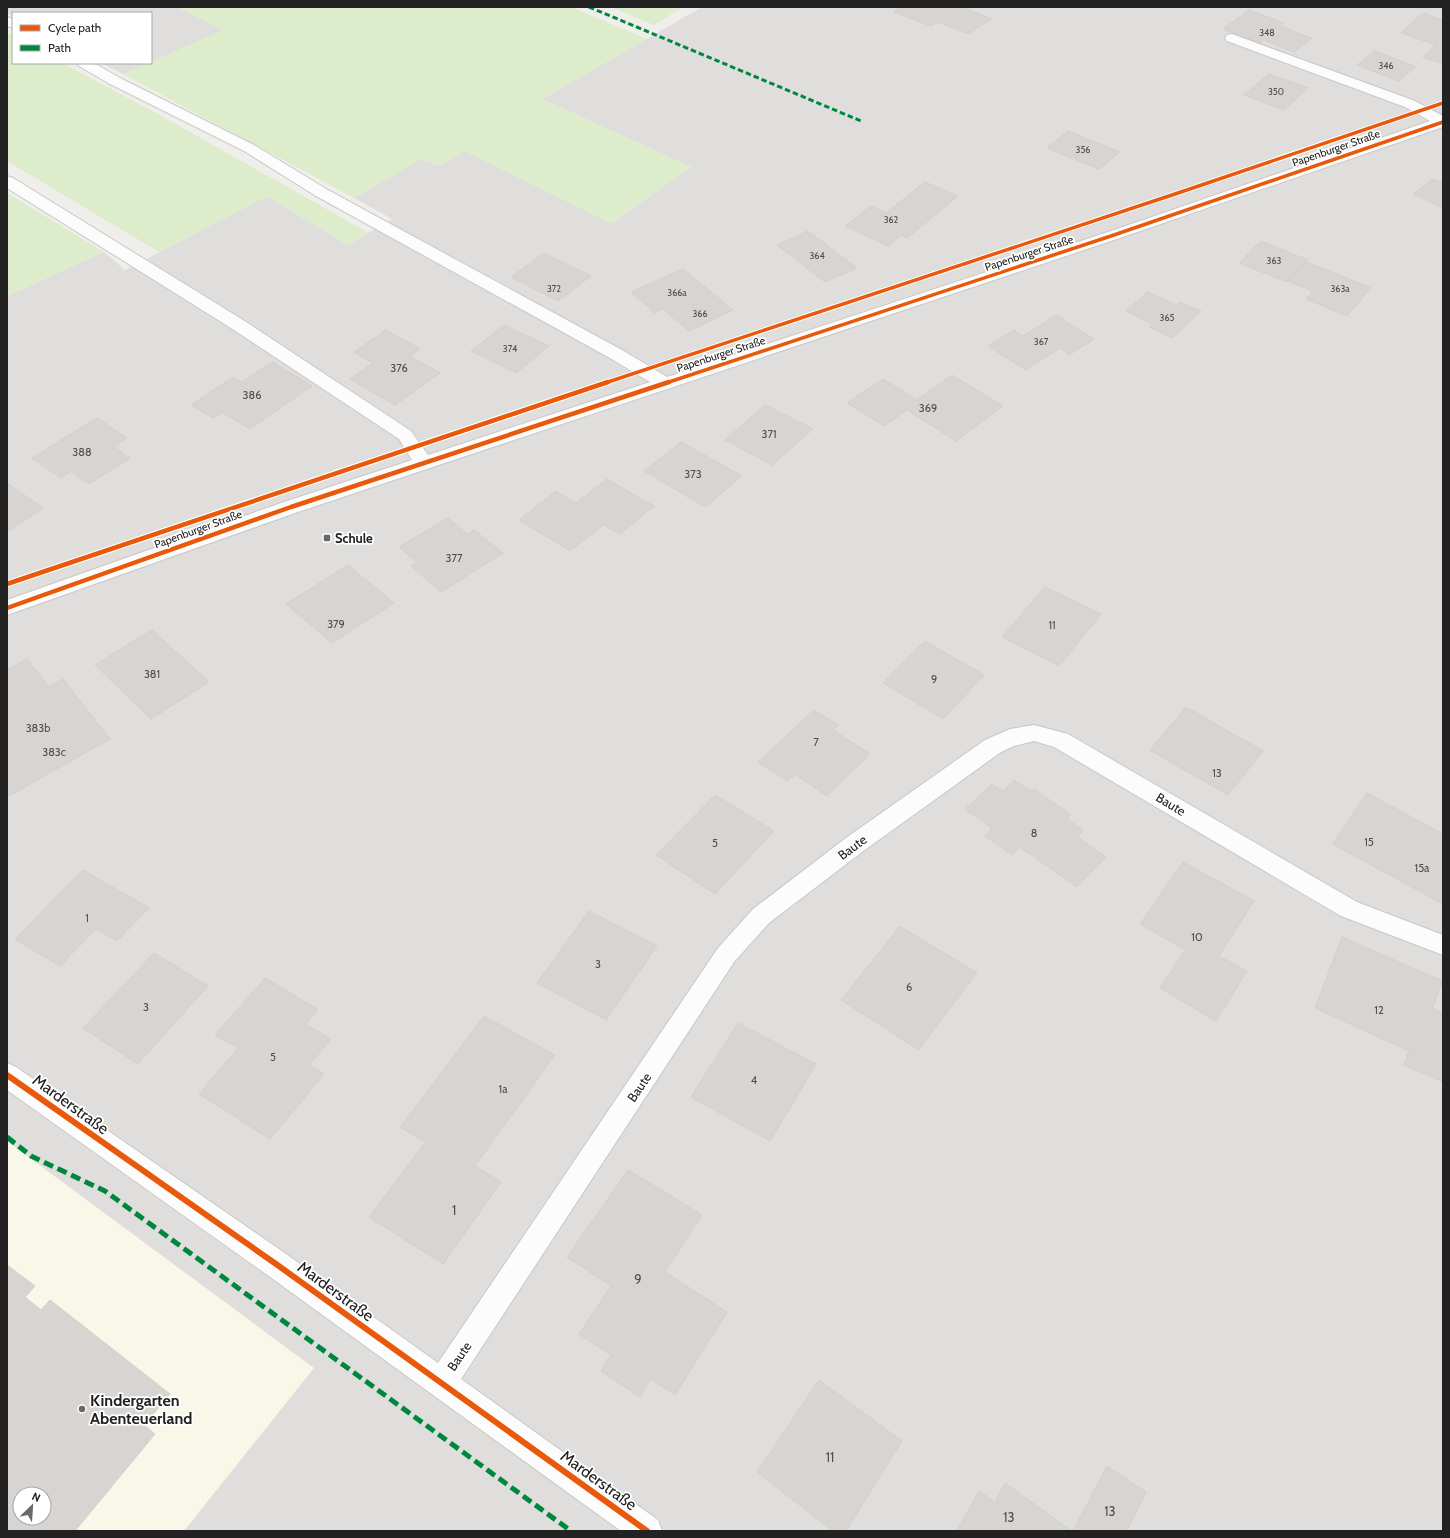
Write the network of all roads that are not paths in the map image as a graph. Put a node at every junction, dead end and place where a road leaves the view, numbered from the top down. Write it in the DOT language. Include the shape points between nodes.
graph roads {
  1 [pos="1232,38"];
  2 [pos="86,64"];
  3 [pos="1442,122"];
  4 [pos="7,181"];
  5 [pos="664,383"];
  6 [pos="424,464"];
  7 [pos="7,608"];
  8 [pos="1443,945"];
  9 [pos="7,1075"];
  10 [pos="442,1382"];
  11 [pos="647,1531"];
  1 -- 3 [label="street" via="1410,104"];
  2 -- 5 [label="street" via="250,148 322,193 616,354"];
  3 -- 5 [label="street, Papenburger Straße" via="1111,236"];
  4 -- 6 [label="street" via="237,324 405,435"];
  5 -- 6 [label="street, Papenburger Straße"];
  6 -- 7 [label="street, Papenburger Straße" via="291,507"];
  8 -- 10 [label="street, Baute" via="1349,909 1060,740 1034,733 1010,738 993,746 854,845 761,916 742,936 726,955"];
  9 -- 10 [label="street, Marderstraße"];
  10 -- 11 [label="street, Marderstraße"];
}
